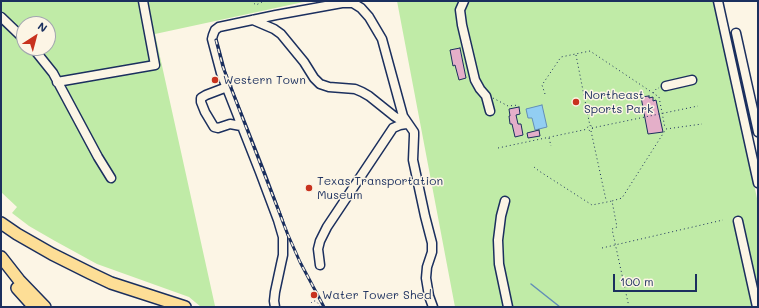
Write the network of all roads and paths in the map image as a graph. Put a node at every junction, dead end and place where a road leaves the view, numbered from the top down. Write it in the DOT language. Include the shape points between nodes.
graph roads {
  1 [pos="143,1"];
  2 [pos="251,1"];
  3 [pos="262,1"];
  4 [pos="464,1"];
  5 [pos="718,1"];
  6 [pos="1,17"];
  7 [pos="252,20"];
  8 [pos="16,31"];
  9 [pos="736,34"];
  10 [pos="576,54"];
  11 [pos="39,56"];
  12 [pos="692,80"];
  13 [pos="57,82"];
  14 [pos="666,86"];
  15 [pos="226,87"];
  16 [pos="653,93"];
  17 [pos="545,94"];
  18 [pos="486,96"];
  19 [pos="519,105"];
  20 [pos="698,106"];
  21 [pos="490,111"];
  22 [pos="662,113"];
  23 [pos="702,124"];
  24 [pos="408,125"];
  25 [pos="241,126"];
  26 [pos="590,126"];
  27 [pos="592,128"];
  28 [pos="588,129"];
  29 [pos="666,129"];
  30 [pos="591,131"];
  31 [pos="758,132"];
  32 [pos="549,138"];
  33 [pos="551,146"];
  34 [pos="498,148"];
  35 [pos="534,167"];
  36 [pos="111,178"];
  37 [pos="758,183"];
  38 [pos="505,201"];
  39 [pos="612,201"];
  40 [pos="607,202"];
  41 [pos="723,220"];
  42 [pos="738,221"];
  43 [pos="1,223"];
  44 [pos="615,245"];
  45 [pos="602,248"];
  46 [pos="1,257"];
  47 [pos="320,265"];
  48 [pos="1,270"];
  49 [pos="34,307"];
  50 [pos="45,307"];
  51 [pos="185,307"];
  52 [pos="275,307"];
  53 [pos="311,307"];
  54 [pos="321,307"];
  55 [pos="434,307"];
  56 [pos="508,307"];
  57 [pos="629,307"];
  58 [pos="757,307"];
  1 -- 13 [label="street" via="155,64"];
  2 -- 3 [label="path" via="256,4"];
  4 -- 18 [label="street" via="460,10 462,25 475,80"];
  5 -- 37 [label="street"];
  6 -- 8 [label="street"];
  7 -- 15 [label="street" via="219,27 213,35"];
  7 -- 24 [label="street" via="281,34 320,84 362,92"];
  7 -- 24 [label="street" via="353,3 369,17 382,39 400,107"];
  9 -- 31 [label="street"];
  10 -- 16 [label="path" via="590,51"];
  10 -- 17 [label="path" via="561,57 542,85"];
  10 -- 26 [label="path"];
  11 -- 13 [label="street"];
  12 -- 14 [label="street"];
  13 -- 36 [label="street"];
  14 -- 16 [label="path" via="657,88"];
  15 -- 25 [label="street"];
  15 -- 25 [label="street" via="201,98 201,102 214,127 230,124"];
  16 -- 22 [label="path" via="659,97"];
  18 -- 19 [label="path" via="508,106"];
  18 -- 21 [label="street"];
  20 -- 22 [label="path"];
  22 -- 27 [label="path"];
  22 -- 29 [label="path"];
  23 -- 29 [label="path"];
  24 -- 47 [label="street" via="394,128 327,227 318,249"];
  24 -- 55 [label="street" via="414,132 413,160 432,243 426,278"];
  25 -- 52 [label="street" via="283,237"];
  26 -- 27 [label="path"];
  26 -- 28 [label="path"];
  27 -- 30 [label="path"];
  28 -- 30 [label="path"];
  28 -- 32 [label="path"];
  29 -- 39 [label="path" via="622,198"];
  30 -- 40 [label="path"];
  32 -- 33 [label="path"];
  32 -- 34 [label="path"];
  35 -- 40 [label="path" via="592,204"];
  38 -- 56 [label="street" via="498,240 499,264"];
  39 -- 40 [label="path"];
  39 -- 44 [label="path" via="617,227 612,229"];
  41 -- 44 [label="path"];
  42 -- 58 [label="street"];
  43 -- 51 [label="highway" via="52,254 111,283"];
  44 -- 45 [label="path"];
  44 -- 57 [label="path"];
  46 -- 50 [label="highway"];
  48 -- 49 [label="highway"];
  53 -- 54 [label="path" via="312,301 316,301"];
}
